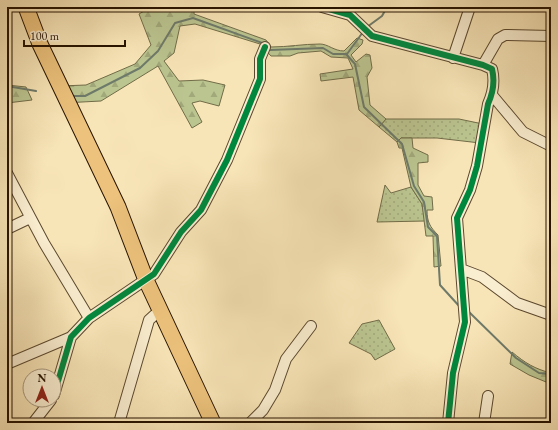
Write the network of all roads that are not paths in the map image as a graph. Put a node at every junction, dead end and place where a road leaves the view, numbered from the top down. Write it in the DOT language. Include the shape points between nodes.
graph roads {
  1 [pos="26,7"];
  2 [pos="322,7"];
  3 [pos="470,7"];
  4 [pos="551,36"];
  5 [pos="265,47"];
  6 [pos="453,58"];
  7 [pos="483,65"];
  8 [pos="492,95"];
  9 [pos="551,146"];
  10 [pos="7,173"];
  11 [pos="30,218"];
  12 [pos="7,229"];
  13 [pos="461,269"];
  14 [pos="146,280"];
  15 [pos="160,310"];
  16 [pos="551,316"];
  17 [pos="89,318"];
  18 [pos="311,326"];
  19 [pos="71,337"];
  20 [pos="7,364"];
  21 [pos="62,368"];
  22 [pos="488,396"];
  23 [pos="45,408"];
  24 [pos="33,423"];
  25 [pos="119,423"];
  26 [pos="213,423"];
  27 [pos="250,423"];
  28 [pos="448,423"];
  29 [pos="484,423"];
  1 -- 14 [label="highway" via="40,44 118,207"];
  2 -- 6 [label="street" via="350,15 372,36"];
  3 -- 6 [label="street"];
  4 -- 7 [label="street" via="505,35 498,39"];
  5 -- 14 [label="street" via="260,59 260,79 212,191 201,210 172,244 154,274"];
  6 -- 7 [label="street"];
  7 -- 8 [label="street" via="492,69"];
  8 -- 9 [label="street" via="523,132"];
  8 -- 13 [label="street" via="488,104 477,166 470,190 457,218"];
  10 -- 11 [label="street"];
  11 -- 12 [label="street"];
  11 -- 17 [label="street"];
  13 -- 16 [label="street" via="482,277 517,303"];
  13 -- 28 [label="street" via="465,322 453,373"];
  14 -- 15 [label="highway"];
  14 -- 17 [label="street"];
  15 -- 25 [label="street" via="149,320"];
  15 -- 26 [label="highway"];
  17 -- 19 [label="street"];
  18 -- 27 [label="street" via="286,359 275,390 267,403"];
  19 -- 20 [label="street"];
  19 -- 21 [label="street"];
  22 -- 29 [label="street"];
  23 -- 24 [label="street"];
}
